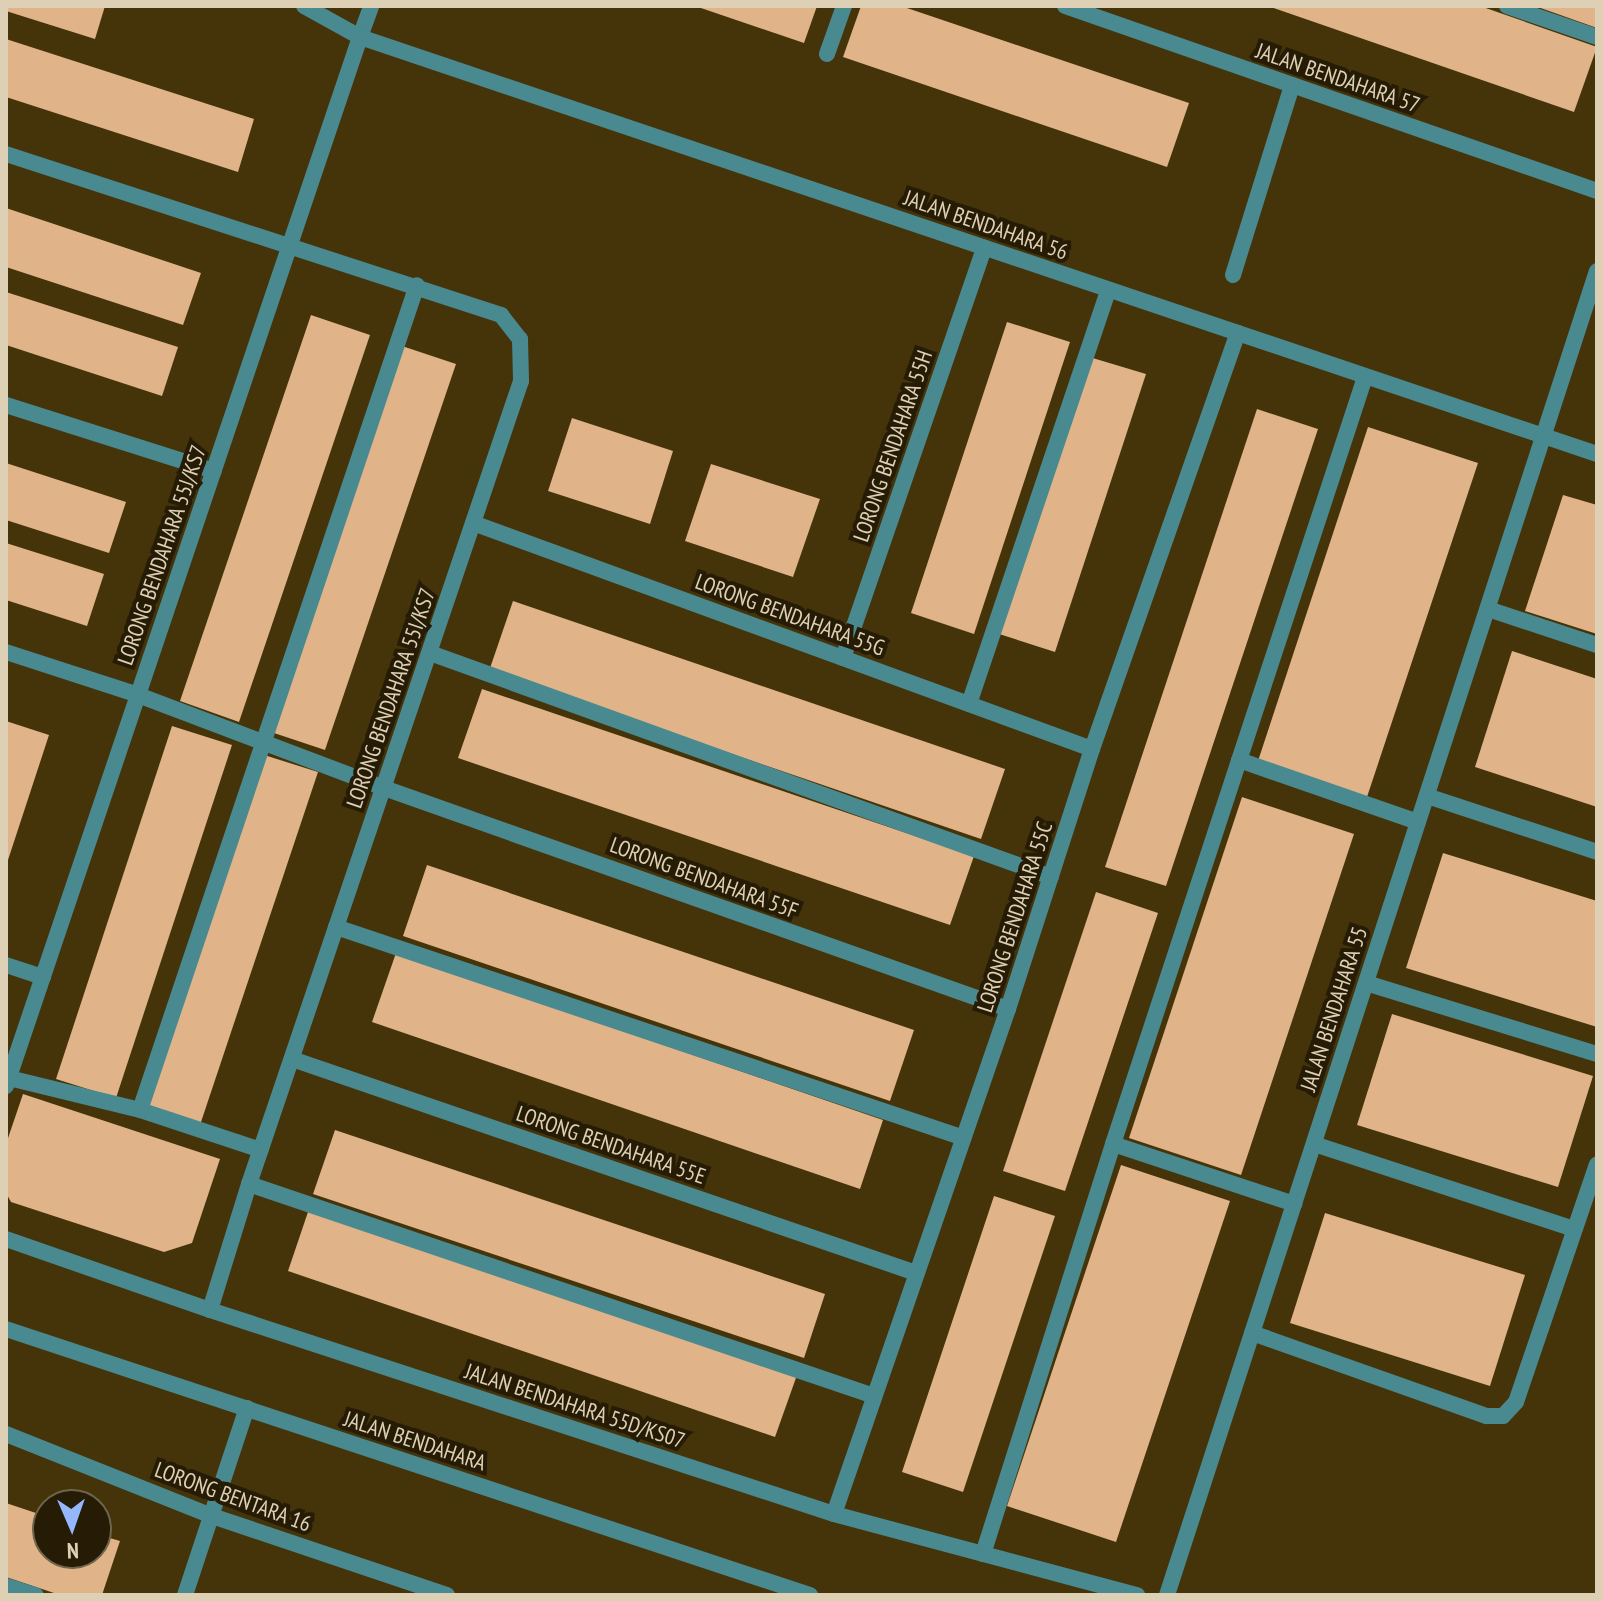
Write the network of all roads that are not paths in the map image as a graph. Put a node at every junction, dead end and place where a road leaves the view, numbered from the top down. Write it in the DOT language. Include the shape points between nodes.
graph roads {
  1 [pos="304,6"];
  2 [pos="371,6"];
  3 [pos="844,6"];
  4 [pos="1507,6"];
  5 [pos="1077,8"];
  6 [pos="360,37"];
  7 [pos="1597,37"];
  8 [pos="827,54"];
  9 [pos="1292,85"];
  10 [pos="6,154"];
  11 [pos="1597,191"];
  12 [pos="289,248"];
  13 [pos="984,248"];
  14 [pos="1597,271"];
  15 [pos="1233,275"];
  16 [pos="417,285"];
  17 [pos="1108,290"];
  18 [pos="1238,333"];
  19 [pos="1365,377"];
  20 [pos="6,405"];
  21 [pos="1543,437"];
  22 [pos="1597,454"];
  23 [pos="214,471"];
  24 [pos="473,523"];
  25 [pos="1488,609"];
  26 [pos="1597,645"];
  27 [pos="6,652"];
  28 [pos="430,653"];
  29 [pos="843,658"];
  30 [pos="138,695"];
  31 [pos="969,704"];
  32 [pos="264,742"];
  33 [pos="1092,749"];
  34 [pos="1239,760"];
  35 [pos="384,788"];
  36 [pos="1427,796"];
  37 [pos="1418,822"];
  38 [pos="1597,852"];
  39 [pos="1051,877"];
  40 [pos="336,927"];
  41 [pos="6,965"];
  42 [pos="43,977"];
  43 [pos="1366,983"];
  44 [pos="1008,1009"];
  45 [pos="1597,1054"];
  46 [pos="292,1059"];
  47 [pos="8,1082"];
  48 [pos="140,1110"];
  49 [pos="964,1138"];
  50 [pos="1113,1144"];
  51 [pos="1314,1144"];
  52 [pos="261,1150"];
  53 [pos="1597,1164"];
  54 [pos="249,1184"];
  55 [pos="1294,1204"];
  56 [pos="1574,1229"];
  57 [pos="6,1239"];
  58 [pos="916,1273"];
  59 [pos="210,1310"];
  60 [pos="6,1329"];
  61 [pos="1252,1333"];
  62 [pos="874,1396"];
  63 [pos="247,1408"];
  64 [pos="6,1434"];
  65 [pos="834,1514"];
  66 [pos="212,1516"];
  67 [pos="983,1554"];
  68 [pos="6,1586"];
  69 [pos="36,1595"];
  70 [pos="185,1595"];
  71 [pos="447,1595"];
  72 [pos="810,1595"];
  73 [pos="1137,1595"];
  74 [pos="1167,1595"];
  1 -- 6 [label="street, JALAN BENDAHARA 56"];
  2 -- 6 [label="street, LORONG BENDAHARA 55J/KS7"];
  3 -- 8 [label="street"];
  4 -- 7 [label="street"];
  5 -- 9 [label="street, JALAN BENDAHARA 57"];
  6 -- 12 [label="street, LORONG BENDAHARA 55J/KS7"];
  6 -- 13 [label="street, JALAN BENDAHARA 56"];
  9 -- 11 [label="street, JALAN BENDAHARA 57"];
  9 -- 15 [label="street"];
  10 -- 12 [label="street, LORONG BENDAHARA 55I/KS7"];
  12 -- 16 [label="street, LORONG BENDAHARA 55I/KS7"];
  12 -- 23 [label="street, LORONG BENDAHARA 55J/KS7"];
  13 -- 17 [label="street, JALAN BENDAHARA 56"];
  13 -- 29 [label="street, LORONG BENDAHARA 55H"];
  14 -- 21 [label="street, JALAN BENDAHARA 55"];
  16 -- 24 [label="street, LORONG BENDAHARA 55I/KS7" via="501,315 520,339 521,381"];
  16 -- 32 [label="street"];
  17 -- 18 [label="street, JALAN BENDAHARA 56"];
  17 -- 31 [label="street"];
  18 -- 19 [label="street, JALAN BENDAHARA 56"];
  18 -- 33 [label="street, LORONG BENDAHARA 55C"];
  19 -- 21 [label="street, JALAN BENDAHARA 56"];
  19 -- 34 [label="street"];
  20 -- 23 [label="street"];
  21 -- 22 [label="street, JALAN BENDAHARA 56"];
  21 -- 25 [label="street, JALAN BENDAHARA 55"];
  23 -- 30 [label="street, LORONG BENDAHARA 55J/KS7"];
  24 -- 28 [label="street, LORONG BENDAHARA 55I/KS7"];
  24 -- 29 [label="street, LORONG BENDAHARA 55G"];
  25 -- 26 [label="street"];
  25 -- 36 [label="street, JALAN BENDAHARA 55"];
  27 -- 30 [label="street, LORONG BENDAHARA 55F"];
  28 -- 35 [label="street, LORONG BENDAHARA 55I/KS7"];
  28 -- 39 [label="street"];
  29 -- 31 [label="street, LORONG BENDAHARA 55G"];
  30 -- 32 [label="street, LORONG BENDAHARA 55F"];
  30 -- 42 [label="street, LORONG BENDAHARA 55J/KS7"];
  31 -- 33 [label="street, LORONG BENDAHARA 55G"];
  32 -- 35 [label="street, LORONG BENDAHARA 55F"];
  32 -- 48 [label="street"];
  33 -- 39 [label="street, LORONG BENDAHARA 55C"];
  34 -- 37 [label="street"];
  34 -- 50 [label="street"];
  35 -- 40 [label="street, LORONG BENDAHARA 55I/KS7"];
  35 -- 44 [label="street, LORONG BENDAHARA 55F"];
  36 -- 37 [label="street, JALAN BENDAHARA 55"];
  36 -- 38 [label="street"];
  37 -- 43 [label="street, JALAN BENDAHARA 55"];
  39 -- 44 [label="street, LORONG BENDAHARA 55C"];
  40 -- 46 [label="street, LORONG BENDAHARA 55I/KS7"];
  40 -- 49 [label="street"];
  41 -- 42 [label="street"];
  42 -- 47 [label="street, LORONG BENDAHARA 55J/KS7"];
  43 -- 45 [label="street"];
  43 -- 51 [label="street, JALAN BENDAHARA 55"];
  44 -- 49 [label="street, LORONG BENDAHARA 55C"];
  46 -- 52 [label="street, LORONG BENDAHARA 55I/KS7"];
  46 -- 58 [label="street, LORONG BENDAHARA 55E"];
  47 -- 48 [label="street"];
  48 -- 52 [label="street"];
  49 -- 58 [label="street, LORONG BENDAHARA 55C"];
  50 -- 55 [label="street"];
  50 -- 67 [label="street"];
  51 -- 55 [label="street, JALAN BENDAHARA 55"];
  51 -- 56 [label="street"];
  52 -- 54 [label="street, LORONG BENDAHARA 55I/KS7"];
  53 -- 56 [label="street"];
  54 -- 59 [label="street, LORONG BENDAHARA 55I/KS7"];
  54 -- 62 [label="street"];
  55 -- 61 [label="street, JALAN BENDAHARA 55"];
  56 -- 61 [label="street" via="1516,1402 1503,1416 1487,1416"];
  57 -- 59 [label="street, JALAN BENDAHARA 55D/KS07"];
  58 -- 62 [label="street, LORONG BENDAHARA 55C"];
  59 -- 65 [label="street, JALAN BENDAHARA 55D/KS07"];
  60 -- 63 [label="street, JALAN BENDAHARA"];
  61 -- 74 [label="street, JALAN BENDAHARA 55"];
  62 -- 65 [label="street, LORONG BENDAHARA 55C"];
  63 -- 66 [label="street"];
  63 -- 72 [label="street, JALAN BENDAHARA"];
  64 -- 66 [label="street, LORONG BENTARA 16"];
  65 -- 67 [label="street, JALAN BENDAHARA 55D/KS07"];
  66 -- 70 [label="street"];
  66 -- 71 [label="street, LORONG BENTARA 16"];
  67 -- 73 [label="street, JALAN BENDAHARA 55D/KS07"];
  68 -- 69 [label="street"];
}
